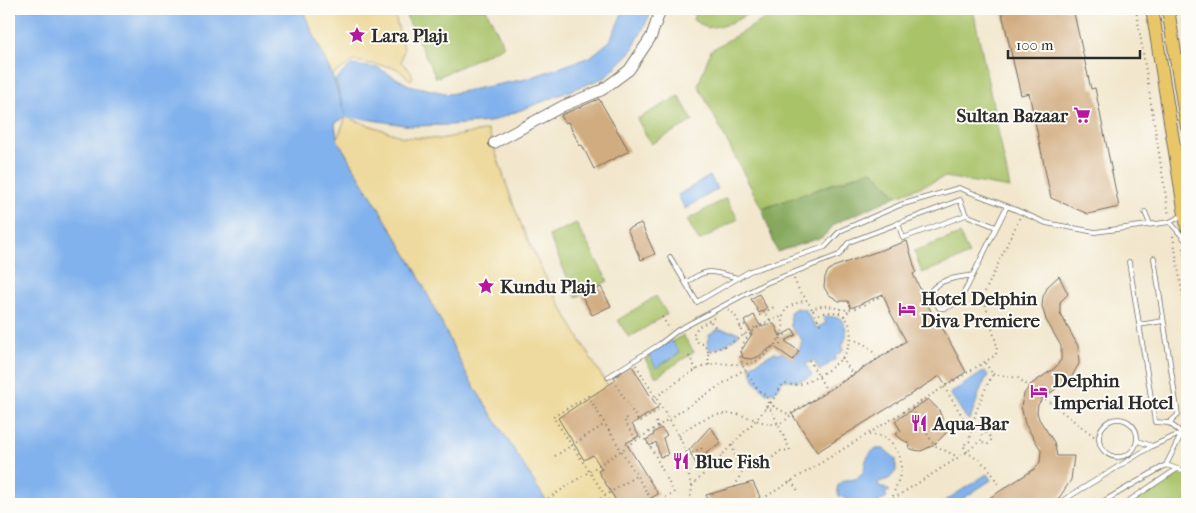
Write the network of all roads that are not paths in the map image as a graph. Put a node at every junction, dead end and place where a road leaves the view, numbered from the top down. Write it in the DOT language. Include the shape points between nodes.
graph roads {
  1 [pos="661,9"];
  2 [pos="1152,9"];
  3 [pos="1168,9"];
  4 [pos="1187,128"];
  5 [pos="494,143"];
  6 [pos="1007,206"];
  7 [pos="1145,212"];
  8 [pos="1185,213"];
  9 [pos="966,215"];
  10 [pos="1170,222"];
  11 [pos="898,223"];
  12 [pos="1150,224"];
  13 [pos="1187,226"];
  14 [pos="996,227"];
  15 [pos="1187,242"];
  16 [pos="670,257"];
  17 [pos="1154,258"];
  18 [pos="1129,262"];
  19 [pos="973,275"];
  20 [pos="738,278"];
  21 [pos="686,283"];
  22 [pos="1163,321"];
  23 [pos="1139,325"];
  24 [pos="608,376"];
  25 [pos="1169,423"];
  26 [pos="1182,433"];
  27 [pos="1187,439"];
  28 [pos="1138,441"];
  29 [pos="1152,446"];
  30 [pos="1166,465"];
  31 [pos="1177,470"];
  32 [pos="1187,472"];
  33 [pos="1058,504"];
  34 [pos="1099,504"];
  35 [pos="1124,504"];
  1 -- 5 [label="street" via="651,37 629,70 602,90 563,106"];
  2 -- 8 [label="main road"];
  3 -- 4 [label="main road"];
  6 -- 12 [label="lane" via="1046,223 1095,232"];
  6 -- 14 [label="lane"];
  6 -- 20 [label="lane" via="959,188 949,190 900,205 840,231 825,247 750,271"];
  7 -- 12 [label="lane"];
  8 -- 10 [label="lane"];
  8 -- 13 [label="main road"];
  9 -- 11 [label="lane" via="960,200"];
  9 -- 11 [label="lane" via="903,238"];
  9 -- 14 [label="lane"];
  10 -- 12 [label="lane"];
  10 -- 15 [label="lane"];
  11 -- 24 [label="lane" via="849,242 839,256 766,283 673,334"];
  14 -- 19 [label="lane"];
  16 -- 21 [label="lane"];
  17 -- 22 [label="lane"];
  18 -- 23 [label="lane"];
  19 -- 19 [label="lane" via="935,286 932,291 939,308 952,305 963,294"];
  20 -- 21 [label="lane" via="709,270"];
  20 -- 21 [label="lane" via="697,302"];
  22 -- 23 [label="lane"];
  22 -- 25 [label="lane" via="1178,416"];
  23 -- 25 [label="lane" via="1155,422"];
  25 -- 26 [label="lane"];
  26 -- 27 [label="lane"];
  26 -- 29 [label="lane"];
  26 -- 30 [label="lane"];
  28 -- 28 [label="lane" via="1136,430 1129,421 1118,418 1108,421 1100,429 1099,440 1103,450 1112,456 1124,457 1133,451"];
  28 -- 29 [label="lane"];
  29 -- 33 [label="lane"];
  30 -- 31 [label="lane"];
  30 -- 34 [label="lane"];
  31 -- 32 [label="lane"];
  31 -- 35 [label="lane"];
}
